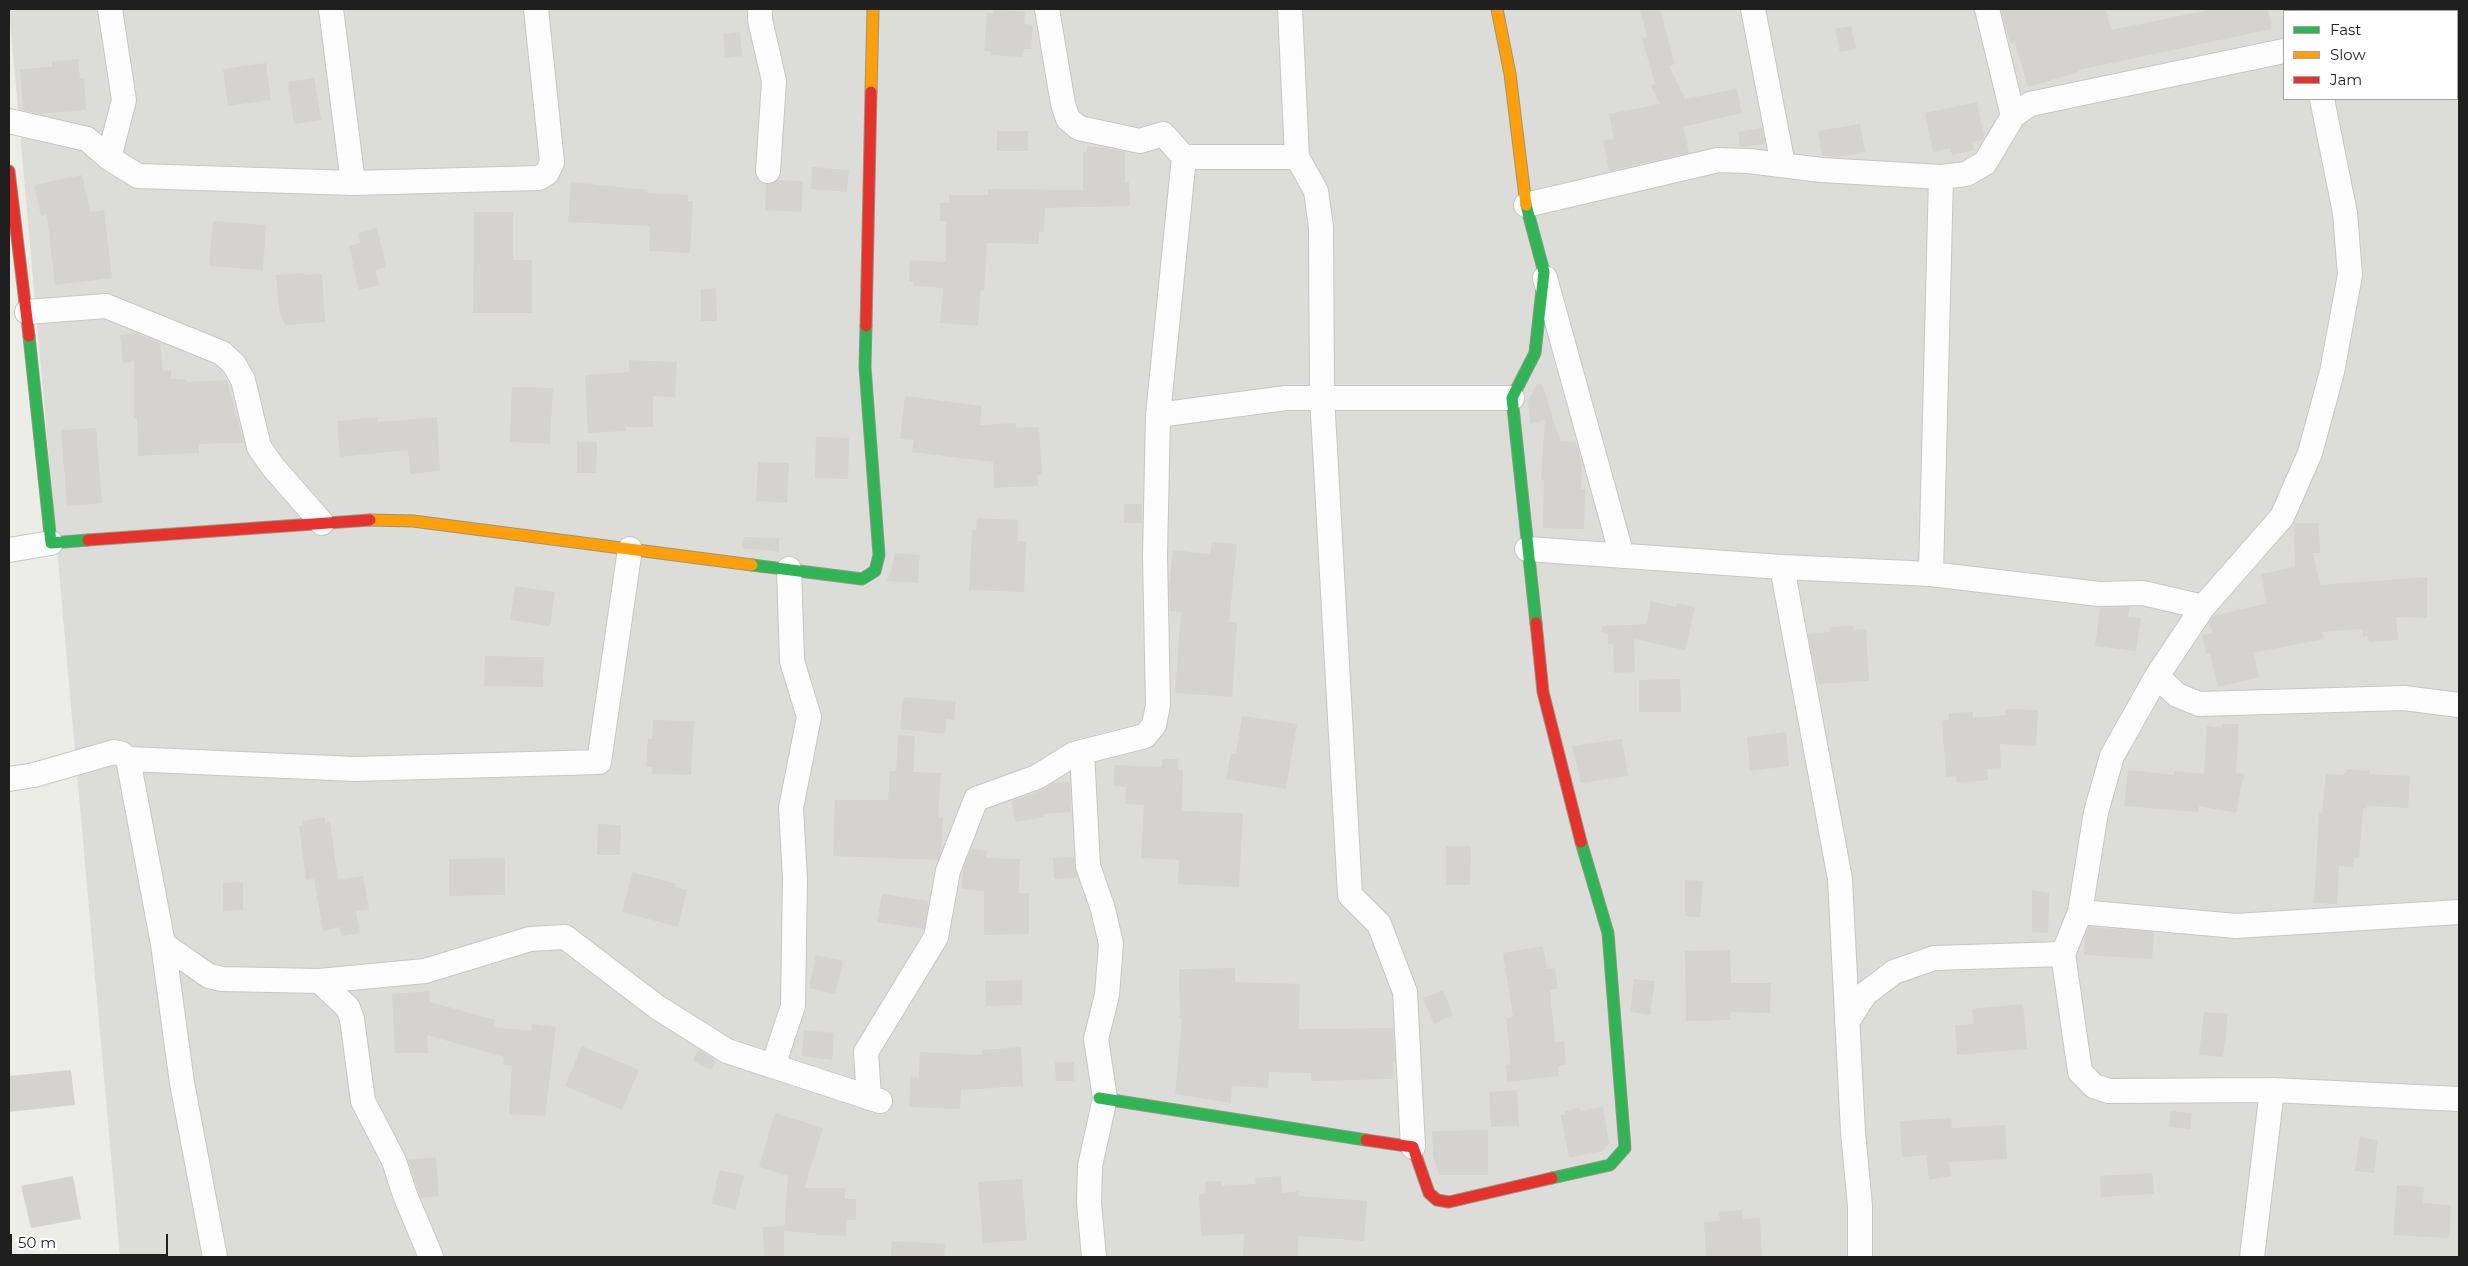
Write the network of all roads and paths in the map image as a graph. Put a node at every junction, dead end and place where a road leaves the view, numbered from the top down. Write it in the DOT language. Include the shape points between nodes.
graph roads {
  1 [pos="110,9"];
  2 [pos="332,9"];
  3 [pos="536,9"];
  4 [pos="760,9"];
  5 [pos="873,9"];
  6 [pos="1047,9"];
  7 [pos="1290,9"];
  8 [pos="1497,9"];
  9 [pos="1753,9"];
  10 [pos="1987,9"];
  11 [pos="2283,51"];
  12 [pos="2322,100"];
  13 [pos="2013,116"];
  14 [pos="9,121"];
  15 [pos="1297,156"];
  16 [pos="1184,157"];
  17 [pos="109,158"];
  18 [pos="1783,166"];
  19 [pos="9,171"];
  20 [pos="768,171"];
  21 [pos="1941,177"];
  22 [pos="353,183"];
  23 [pos="1526,206"];
  24 [pos="1544,272"];
  25 [pos="27,312"];
  26 [pos="1322,396"];
  27 [pos="1512,398"];
  28 [pos="1158,416"];
  29 [pos="322,523"];
  30 [pos="51,543"];
  31 [pos="630,549"];
  32 [pos="1527,549"];
  33 [pos="9,550"];
  34 [pos="1622,556"];
  35 [pos="1782,568"];
  36 [pos="789,569"];
  37 [pos="1931,574"];
  38 [pos="2203,607"];
  39 [pos="2157,676"];
  40 [pos="2459,705"];
  41 [pos="1082,752"];
  42 [pos="128,759"];
  43 [pos="9,778"];
  44 [pos="2080,912"];
  45 [pos="2459,912"];
  46 [pos="163,944"];
  47 [pos="2063,954"];
  48 [pos="319,981"];
  49 [pos="1847,1022"];
  50 [pos="772,1066"];
  51 [pos="2272,1090"];
  52 [pos="1102,1098"];
  53 [pos="2459,1099"];
  54 [pos="1413,1147"];
  55 [pos="215,1257"];
  56 [pos="431,1257"];
  57 [pos="1094,1257"];
  58 [pos="1860,1257"];
  59 [pos="2252,1257"];
  1 -- 17 [label="street" via="124,100"];
  2 -- 22 [label="street"];
  3 -- 22 [label="street" via="552,162 547,172 539,178"];
  4 -- 20 [label="street" via="774,81"];
  5 -- 36 [label="street" via="866,367 880,555 875,570 862,579"];
  6 -- 16 [label="street" via="1068,119 1079,128 1140,141 1163,134"];
  7 -- 15 [label="street"];
  8 -- 23 [label="street" via="1510,74"];
  9 -- 18 [label="street"];
  10 -- 13 [label="street"];
  11 -- 13 [label="street" via="2030,104"];
  12 -- 38 [label="street" via="2345,213 2350,275 2332,372 2310,453 2282,517"];
  13 -- 21 [label="street" via="1985,163 1966,174"];
  14 -- 17 [label="street" via="87,139"];
  15 -- 16 [label="street"];
  15 -- 26 [label="street" via="1316,191 1321,226"];
  16 -- 28 [label="street"];
  17 -- 22 [label="street" via="138,176"];
  18 -- 21 [label="street"];
  18 -- 23 [label="street" via="1718,160"];
  19 -- 25 [label="street"];
  21 -- 37 [label="street"];
  23 -- 24 [label="street"];
  24 -- 27 [label="street" via="1535,354"];
  24 -- 34 [label="street"];
  25 -- 29 [label="street" via="106,306 222,352 243,380 259,447"];
  25 -- 30 [label="street"];
  26 -- 27 [label="street"];
  26 -- 28 [label="street"];
  26 -- 54 [label="street" via="1350,895 1379,924 1405,992"];
  27 -- 32 [label="street"];
  28 -- 41 [label="street" via="1155,556 1158,706 1154,724 1145,736"];
  29 -- 30 [label="street"];
  29 -- 31 [label="street" via="413,520"];
  30 -- 33 [label="street"];
  31 -- 36 [label="street"];
  31 -- 42 [label="street" via="599,762 355,769"];
  32 -- 34 [label="street"];
  32 -- 54 [label="street" via="1543,692 1571,809 1608,933 1625,1148 1610,1165 1450,1202 1437,1200 1429,1193"];
  34 -- 35 [label="street"];
  35 -- 37 [label="street"];
  35 -- 49 [label="street" via="1840,879"];
  36 -- 50 [label="street" via="792,661 809,717 791,808 795,878 793,1006"];
  37 -- 38 [label="street" via="2098,594 2143,593"];
  38 -- 39 [label="street"];
  39 -- 40 [label="street" via="2177,695 2199,704 2404,698"];
  39 -- 44 [label="street" via="2112,756 2096,812"];
  41 -- 50 [label="street" via="1037,778 976,799 948,871 936,937 866,1052 874,1100"];
  41 -- 52 [label="street" via="1088,866 1110,944 1107,995 1096,1039"];
  42 -- 43 [label="street" via="114,752 34,775"];
  42 -- 46 [label="street"];
  44 -- 45 [label="street" via="2236,926"];
  44 -- 47 [label="street"];
  46 -- 48 [label="street" via="199,971 222,979"];
  46 -- 55 [label="street" via="182,1083"];
  47 -- 49 [label="street" via="1934,958 1894,972 1865,994"];
  47 -- 51 [label="street" via="2080,1072 2094,1086 2109,1091"];
  48 -- 50 [label="street" via="425,971 530,939 565,937 657,1007 727,1052"];
  48 -- 56 [label="street" via="348,1008 363,1101 394,1162"];
  49 -- 58 [label="street" via="1860,1206"];
  51 -- 53 [label="street"];
  51 -- 59 [label="street"];
  52 -- 54 [label="street"];
  52 -- 57 [label="street" via="1090,1166 1089,1203"];
}
